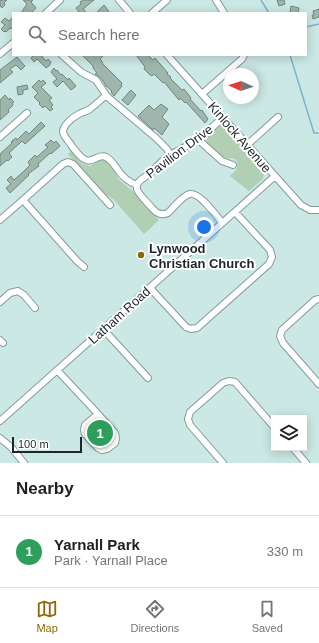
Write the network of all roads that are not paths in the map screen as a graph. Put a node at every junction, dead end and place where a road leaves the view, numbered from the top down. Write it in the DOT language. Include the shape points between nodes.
graph roads {
  1 [pos="119,0"];
  2 [pos="167,0"];
  3 [pos="216,0"];
  4 [pos="58,1"];
  5 [pos="47,12"];
  6 [pos="129,12"];
  7 [pos="153,12"];
  8 [pos="223,12"];
  9 [pos="12,44"];
  10 [pos="0,54"];
  11 [pos="63,56"];
  12 [pos="169,56"];
  13 [pos="244,56"];
  14 [pos="202,94"];
  15 [pos="106,95"];
  16 [pos="27,113"];
  17 [pos="278,117"];
  18 [pos="223,118"];
  19 [pos="0,137"];
  20 [pos="199,139"];
  21 [pos="247,145"];
  22 [pos="170,155"];
  23 [pos="232,164"];
  24 [pos="274,176"];
  25 [pos="137,185"];
  26 [pos="23,200"];
  27 [pos="110,205"];
  28 [pos="319,210"];
  29 [pos="235,212"];
  30 [pos="0,220"];
  31 [pos="222,223"];
  32 [pos="84,267"];
  33 [pos="150,288"];
  34 [pos="319,299"];
  35 [pos="0,302"];
  36 [pos="35,308"];
  37 [pos="103,329"];
  38 [pos="57,370"];
  39 [pos="148,378"];
  40 [pos="319,384"];
  41 [pos="98,414"];
  42 [pos="0,421"];
  43 [pos="271,424"];
  44 [pos="0,434"];
  45 [pos="0,438"];
  46 [pos="11,447"];
  47 [pos="295,451"];
  48 [pos="24,463"];
  49 [pos="223,463"];
  50 [pos="305,463"];
  1 -- 6 [label="street"];
  2 -- 7 [label="street"];
  3 -- 8 [label="street"];
  4 -- 5 [label="street"];
  9 -- 10 [label="street"];
  11 -- 15 [label="street" via="81,72 96,80"];
  12 -- 14 [label="street, Kinlock Avenue"];
  13 -- 14 [label="street"];
  14 -- 18 [label="street, Kinlock Avenue"];
  15 -- 22 [label="street" via="156,138"];
  15 -- 25 [label="street" via="87,111 79,113 63,132 84,159 89,161 102,156 107,158 129,182"];
  16 -- 19 [label="street"];
  17 -- 21 [label="street"];
  18 -- 20 [label="street, Pavilion Drive"];
  18 -- 21 [label="street, Kinlock Avenue"];
  20 -- 22 [label="street, Pavilion Drive"];
  20 -- 23 [label="street" via="222,161"];
  21 -- 24 [label="street, Kinlock Avenue"];
  22 -- 25 [label="street, Pavilion Drive"];
  24 -- 28 [label="street, Kinlock Avenue" via="301,205 310,210"];
  24 -- 29 [label="street, Latham Road"];
  25 -- 31 [label="street, Pavilion Drive" via="139,193 158,213 168,213 191,194 203,201"];
  26 -- 27 [label="street" via="68,162 73,164"];
  26 -- 30 [label="street"];
  26 -- 32 [label="street"];
  29 -- 31 [label="street, Latham Road"];
  29 -- 33 [label="street" via="270,250 272,256 269,264 197,328 186,327"];
  31 -- 33 [label="street, Latham Road"];
  33 -- 37 [label="street, Latham Road"];
  34 -- 40 [label="street" via="282,330 280,336 283,343"];
  35 -- 36 [label="street" via="10,293 18,291"];
  37 -- 38 [label="street, Latham Road"];
  37 -- 39 [label="street"];
  38 -- 41 [label="street"];
  38 -- 42 [label="street, Latham Road"];
  41 -- 41 [label="street" via="116,438 114,443 102,450 84,430 85,425"];
  43 -- 49 [label="street" via="235,382 223,383 190,412 188,418 190,425"];
  44 -- 46 [label="street" via="7,439"];
  45 -- 46 [label="street"];
  46 -- 48 [label="street"];
  47 -- 50 [label="street"];
}
